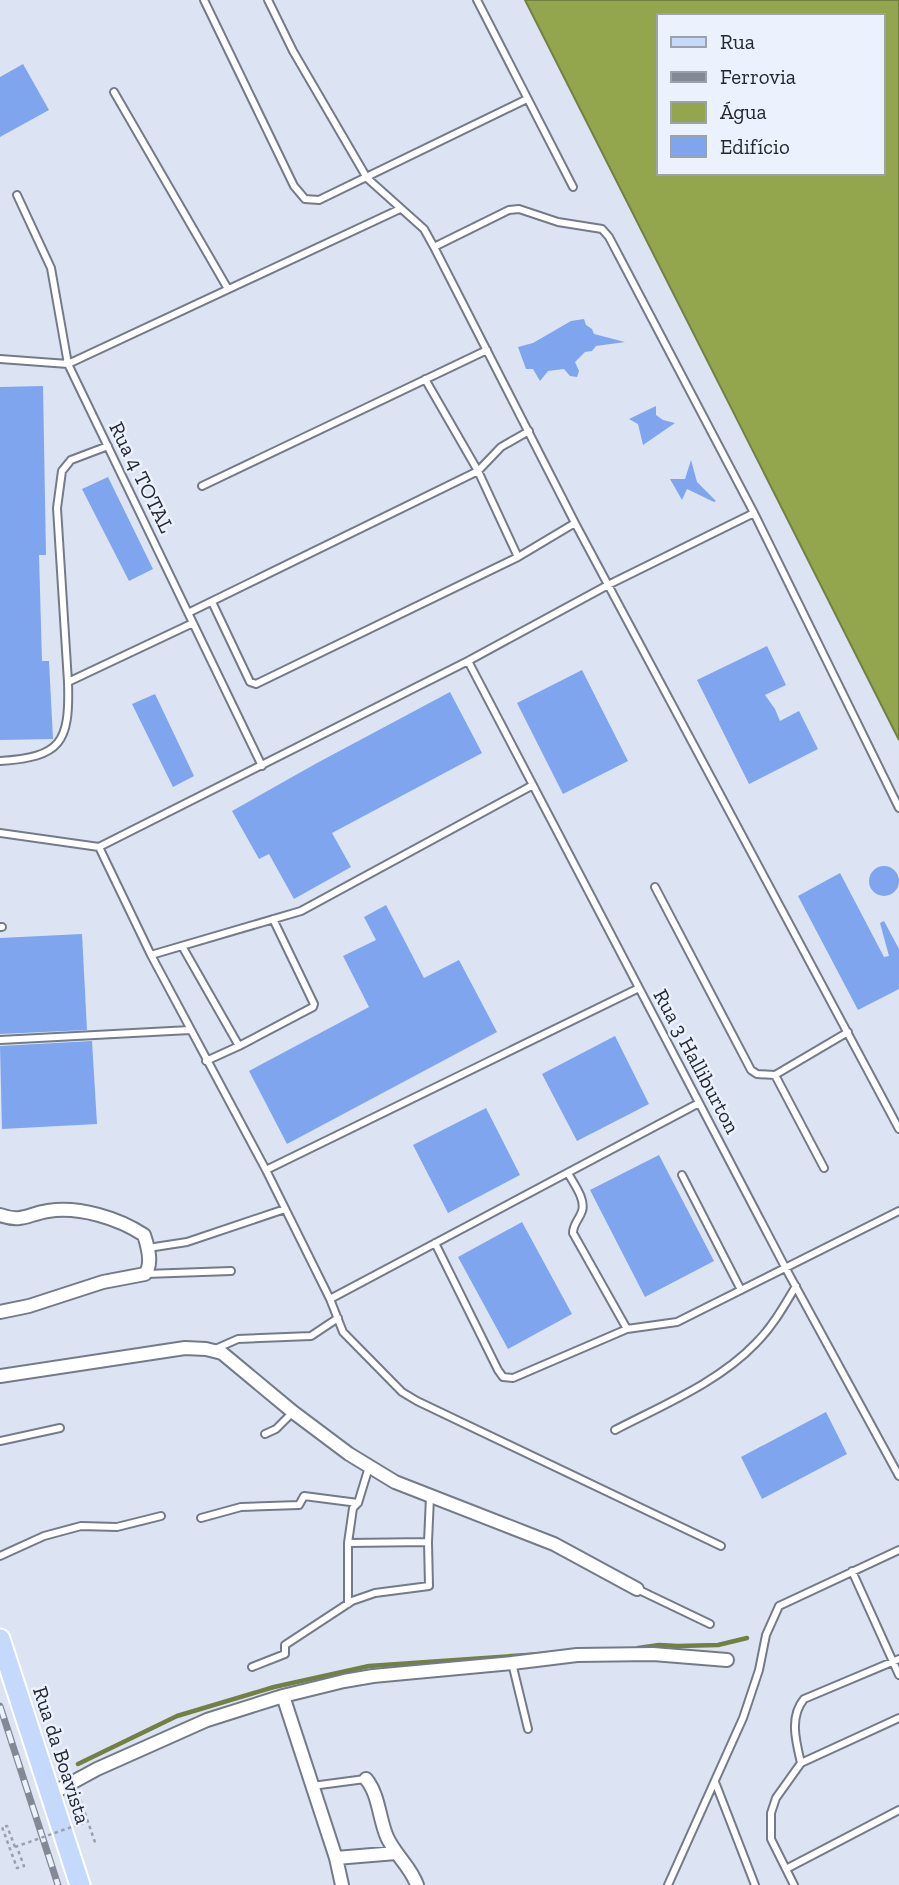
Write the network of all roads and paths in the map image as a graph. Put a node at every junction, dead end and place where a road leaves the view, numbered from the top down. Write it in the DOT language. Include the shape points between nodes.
graph roads {
  1 [pos="204,0"];
  2 [pos="268,0"];
  3 [pos="477,0"];
  4 [pos="114,92"];
  5 [pos="527,99"];
  6 [pos="367,178"];
  7 [pos="573,187"];
  8 [pos="16,195"];
  9 [pos="400,209"];
  10 [pos="434,247"];
  11 [pos="228,289"];
  12 [pos="487,350"];
  13 [pos="0,359"];
  14 [pos="68,364"];
  15 [pos="425,379"];
  16 [pos="529,431"];
  17 [pos="107,446"];
  18 [pos="478,471"];
  19 [pos="202,486"];
  20 [pos="754,513"];
  21 [pos="575,523"];
  22 [pos="518,557"];
  23 [pos="608,585"];
  24 [pos="212,602"];
  25 [pos="188,613"];
  26 [pos="193,623"];
  27 [pos="468,661"];
  28 [pos="68,682"];
  29 [pos="0,761"];
  30 [pos="262,766"];
  31 [pos="533,785"];
  32 [pos="899,808"];
  33 [pos="0,833"];
  34 [pos="100,847"];
  35 [pos="654,887"];
  36 [pos="273,919"];
  37 [pos="183,946"];
  38 [pos="151,955"];
  39 [pos="639,988"];
  40 [pos="190,1030"];
  41 [pos="848,1032"];
  42 [pos="0,1040"];
  43 [pos="239,1046"];
  44 [pos="206,1061"];
  45 [pos="775,1075"];
  46 [pos="699,1103"];
  47 [pos="899,1129"];
  48 [pos="824,1168"];
  49 [pos="266,1170"];
  50 [pos="568,1173"];
  51 [pos="682,1175"];
  52 [pos="285,1209"];
  53 [pos="899,1211"];
  54 [pos="0,1214"];
  55 [pos="435,1243"];
  56 [pos="148,1248"];
  57 [pos="785,1267"];
  58 [pos="231,1271"];
  59 [pos="145,1274"];
  60 [pos="796,1286"];
  61 [pos="741,1290"];
  62 [pos="330,1298"];
  63 [pos="0,1312"];
  64 [pos="338,1318"];
  65 [pos="627,1329"];
  66 [pos="211,1351"];
  67 [pos="0,1376"];
  68 [pos="293,1412"];
  69 [pos="60,1428"];
  70 [pos="615,1430"];
  71 [pos="265,1434"];
  72 [pos="0,1441"];
  73 [pos="369,1467"];
  74 [pos="899,1476"];
  75 [pos="430,1497"];
  76 [pos="358,1503"];
  77 [pos="162,1516"];
  78 [pos="201,1518"];
  79 [pos="428,1542"];
  80 [pos="348,1543"];
  81 [pos="722,1546"];
  82 [pos="899,1550"];
  83 [pos="0,1556"];
  84 [pos="852,1572"];
  85 [pos="637,1588"];
  86 [pos="348,1604"];
  87 [pos="710,1624"];
  88 [pos="0,1639"];
  89 [pos="727,1660"];
  90 [pos="896,1661"];
  91 [pos="512,1663"];
  92 [pos="252,1667"];
  93 [pos="899,1675"];
  94 [pos="283,1696"];
  95 [pos="899,1718"];
  96 [pos="527,1729"];
  97 [pos="801,1763"];
  98 [pos="366,1779"];
  99 [pos="715,1782"];
  100 [pos="312,1786"];
  101 [pos="51,1794"];
  102 [pos="899,1810"];
  103 [pos="96,1845"];
  104 [pos="17,1848"];
  105 [pos="396,1853"];
  106 [pos="336,1858"];
  107 [pos="786,1869"];
  108 [pos="80,1885"];
  109 [pos="342,1885"];
  110 [pos="417,1885"];
  111 [pos="668,1885"];
  112 [pos="755,1885"];
  113 [pos="794,1885"];
  1 -- 6 [label="lane" via="294,186 305,200 319,200"];
  2 -- 6 [label="lane"];
  3 -- 5 [label="lane"];
  4 -- 11 [label="lane"];
  5 -- 6 [label="lane"];
  5 -- 7 [label="lane"];
  6 -- 9 [label="lane"];
  8 -- 14 [label="lane, Rua 4 TOTAL" via="51,268"];
  9 -- 10 [label="lane" via="424,229"];
  9 -- 11 [label="lane"];
  10 -- 12 [label="lane"];
  10 -- 20 [label="lane" via="509,210 602,229"];
  11 -- 14 [label="lane"];
  12 -- 15 [label="lane"];
  12 -- 16 [label="lane"];
  13 -- 14 [label="lane"];
  14 -- 17 [label="lane, Rua 4 TOTAL"];
  15 -- 18 [label="lane"];
  15 -- 19 [label="lane"];
  16 -- 18 [label="lane" via="501,447"];
  16 -- 21 [label="lane"];
  17 -- 25 [label="lane, Rua 4 TOTAL"];
  17 -- 28 [label="lane" via="71,460 62,471 57,508"];
  18 -- 22 [label="lane"];
  18 -- 24 [label="lane"];
  20 -- 23 [label="lane"];
  20 -- 32 [label="lane"];
  21 -- 22 [label="lane"];
  21 -- 23 [label="lane"];
  22 -- 24 [label="lane" via="256,684 250,682"];
  23 -- 27 [label="lane"];
  23 -- 41 [label="lane"];
  24 -- 25 [label="lane"];
  25 -- 26 [label="lane, Rua 4 TOTAL"];
  26 -- 28 [label="lane"];
  26 -- 30 [label="lane, Rua 4 TOTAL"];
  27 -- 30 [label="lane"];
  27 -- 31 [label="lane, Rua 3 Halliburton"];
  28 -- 29 [label="lane" via="66,724 51,751 31,759"];
  30 -- 34 [label="lane"];
  31 -- 36 [label="lane" via="300,911"];
  31 -- 39 [label="lane, Rua 3 Halliburton"];
  33 -- 34 [label="lane"];
  34 -- 38 [label="lane"];
  35 -- 45 [label="lane" via="751,1070"];
  36 -- 37 [label="lane"];
  36 -- 43 [label="lane" via="314,1004"];
  37 -- 38 [label="lane"];
  37 -- 43 [label="lane"];
  38 -- 40 [label="lane"];
  39 -- 46 [label="lane, Rua 3 Halliburton"];
  39 -- 49 [label="lane"];
  40 -- 42 [label="lane"];
  40 -- 44 [label="lane"];
  41 -- 45 [label="lane"];
  41 -- 47 [label="lane"];
  43 -- 44 [label="lane"];
  44 -- 49 [label="lane"];
  45 -- 48 [label="lane"];
  46 -- 50 [label="lane"];
  46 -- 57 [label="lane, Rua 3 Halliburton"];
  49 -- 52 [label="lane"];
  50 -- 55 [label="lane"];
  50 -- 65 [label="lane" via="583,1204 573,1233"];
  51 -- 61 [label="lane"];
  52 -- 56 [label="lane" via="187,1242"];
  52 -- 62 [label="lane"];
  53 -- 57 [label="lane"];
  54 -- 56 [label="street" via="26,1219 48,1211 80,1210 140,1233"];
  55 -- 62 [label="lane"];
  55 -- 65 [label="lane" via="503,1377 513,1378"];
  56 -- 59 [label="street" via="149,1270"];
  57 -- 60 [label="lane, Rua 3 Halliburton"];
  57 -- 61 [label="lane"];
  58 -- 59 [label="lane"];
  59 -- 63 [label="street"];
  60 -- 70 [label="lane" via="756,1344 731,1365"];
  60 -- 74 [label="lane, Rua 3 Halliburton"];
  61 -- 65 [label="lane" via="677,1322"];
  62 -- 64 [label="lane"];
  64 -- 66 [label="lane" via="311,1336 238,1339"];
  64 -- 81 [label="lane" via="347,1339 417,1401"];
  66 -- 67 [label="street" via="185,1348"];
  66 -- 68 [label="street" via="237,1363"];
  68 -- 71 [label="lane"];
  68 -- 73 [label="street"];
  69 -- 72 [label="lane"];
  73 -- 75 [label="street"];
  73 -- 76 [label="lane"];
  75 -- 79 [label="lane"];
  75 -- 85 [label="street" via="554,1544"];
  76 -- 78 [label="lane" via="304,1496 299,1505 241,1507"];
  76 -- 80 [label="lane" via="353,1508"];
  77 -- 83 [label="lane" via="117,1527 81,1526"];
  79 -- 80 [label="lane"];
  79 -- 86 [label="lane" via="429,1586 374,1594"];
  80 -- 86 [label="lane"];
  82 -- 84 [label="lane"];
  84 -- 90 [label="lane"];
  84 -- 99 [label="lane" via="779,1606 766,1635 743,1718"];
  85 -- 87 [label="lane"];
  86 -- 92 [label="lane" via="285,1645 285,1654"];
  88 -- 101 [label="main road, Rua da Boavista"];
  89 -- 91 [label="street" via="653,1654 577,1655"];
  90 -- 93 [label="lane"];
  90 -- 97 [label="lane" via="804,1699 795,1729"];
  91 -- 94 [label="street" via="373,1675"];
  91 -- 96 [label="lane"];
  94 -- 100 [label="street"];
  94 -- 101 [label="street" via="174,1733"];
  95 -- 97 [label="lane"];
  97 -- 107 [label="lane" via="771,1813 771,1839"];
  98 -- 100 [label="lane"];
  98 -- 105 [label="street"];
  99 -- 111 [label="lane"];
  99 -- 112 [label="lane"];
  100 -- 106 [label="street"];
  101 -- 108 [label="main road, Rua da Boavista"];
  102 -- 107 [label="lane"];
  103 -- 104 [label="path, bridge" via="80,1799 76,1801 83,1822"];
  104 -- 104 [label="path" via="7,1826 2,1828 17,1868 24,1866"];
  105 -- 106 [label="street"];
  105 -- 110 [label="street"];
  106 -- 109 [label="street"];
  107 -- 113 [label="lane"];
}
